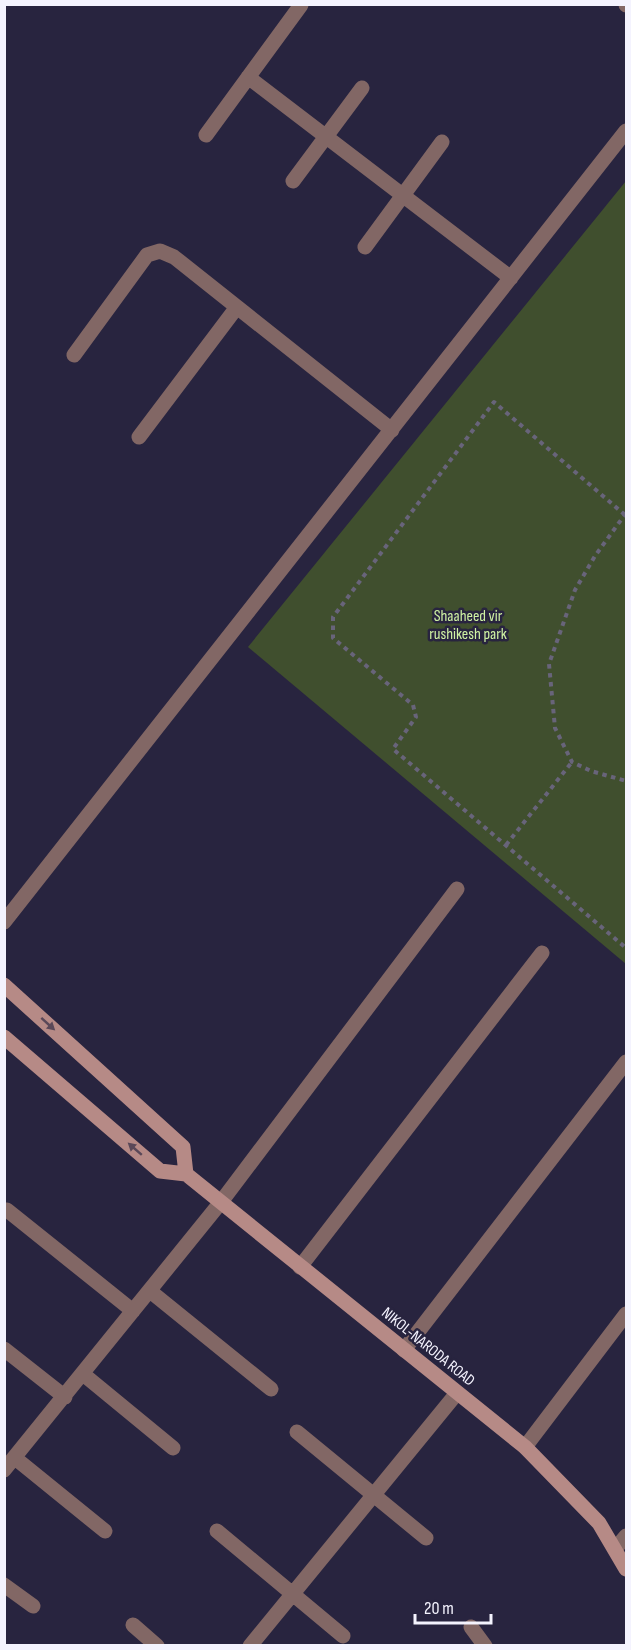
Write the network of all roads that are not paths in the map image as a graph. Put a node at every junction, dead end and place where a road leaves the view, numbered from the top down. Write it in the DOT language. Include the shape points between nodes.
graph roads {
  1 [pos="301,5"];
  2 [pos="248,77"];
  3 [pos="362,88"];
  4 [pos="627,131"];
  5 [pos="206,135"];
  6 [pos="327,136"];
  7 [pos="442,142"];
  8 [pos="293,181"];
  9 [pos="404,196"];
  10 [pos="365,247"];
  11 [pos="511,278"];
  12 [pos="237,307"];
  13 [pos="74,355"];
  14 [pos="392,429"];
  15 [pos="139,436"];
  16 [pos="457,889"];
  17 [pos="4,922"];
  18 [pos="542,954"];
  19 [pos="4,985"];
  20 [pos="4,1037"];
  21 [pos="627,1062"];
  22 [pos="186,1174"];
  23 [pos="221,1202"];
  24 [pos="6,1210"];
  25 [pos="300,1267"];
  26 [pos="150,1291"];
  27 [pos="133,1311"];
  28 [pos="627,1314"];
  29 [pos="4,1349"];
  30 [pos="404,1350"];
  31 [pos="82,1374"];
  32 [pos="271,1389"];
  33 [pos="457,1393"];
  34 [pos="64,1396"];
  35 [pos="297,1432"];
  36 [pos="525,1447"];
  37 [pos="173,1448"];
  38 [pos="15,1458"];
  39 [pos="4,1470"];
  40 [pos="374,1495"];
  41 [pos="105,1531"];
  42 [pos="217,1531"];
  43 [pos="627,1536"];
  44 [pos="426,1538"];
  45 [pos="615,1549"];
  46 [pos="627,1569"];
  47 [pos="4,1585"];
  48 [pos="292,1594"];
  49 [pos="33,1606"];
  50 [pos="133,1625"];
  51 [pos="471,1627"];
  52 [pos="343,1636"];
  53 [pos="157,1646"];
  54 [pos="250,1646"];
  55 [pos="485,1646"];
  1 -- 2 [label="street"];
  2 -- 5 [label="street"];
  2 -- 6 [label="street"];
  3 -- 6 [label="street"];
  4 -- 11 [label="street"];
  6 -- 8 [label="street"];
  6 -- 9 [label="street"];
  7 -- 9 [label="street"];
  9 -- 10 [label="street"];
  9 -- 11 [label="street"];
  11 -- 14 [label="street"];
  12 -- 13 [label="street" via="174,257 160,251 147,255"];
  12 -- 14 [label="street"];
  12 -- 15 [label="street"];
  14 -- 17 [label="street"];
  16 -- 23 [label="street"];
  18 -- 25 [label="street"];
  19 -- 22 [label="main road, one-way" via="183,1147"];
  22 -- 20 [label="main road, NIKOL-NARODA ROAD, one-way" via="160,1171"];
  21 -- 30 [label="street"];
  22 -- 23 [label="main road, NIKOL-NARODA ROAD"];
  23 -- 25 [label="main road, NIKOL-NARODA ROAD"];
  23 -- 26 [label="street"];
  24 -- 27 [label="street"];
  25 -- 30 [label="main road, NIKOL-NARODA ROAD"];
  26 -- 27 [label="street"];
  26 -- 32 [label="street"];
  27 -- 31 [label="street"];
  28 -- 36 [label="street"];
  29 -- 34 [label="street"];
  30 -- 33 [label="main road, NIKOL-NARODA ROAD"];
  31 -- 34 [label="street"];
  31 -- 37 [label="street"];
  33 -- 36 [label="main road, NIKOL-NARODA ROAD"];
  33 -- 40 [label="street"];
  34 -- 38 [label="street"];
  35 -- 40 [label="street"];
  36 -- 45 [label="main road, NIKOL-NARODA ROAD" via="599,1523"];
  38 -- 39 [label="street"];
  38 -- 41 [label="street"];
  40 -- 44 [label="street"];
  40 -- 48 [label="street"];
  42 -- 48 [label="street"];
  43 -- 45 [label="street"];
  45 -- 46 [label="main road, NIKOL-NARODA ROAD"];
  47 -- 49 [label="street"];
  48 -- 52 [label="street"];
  48 -- 54 [label="street"];
  50 -- 53 [label="street"];
  51 -- 55 [label="street"];
}
